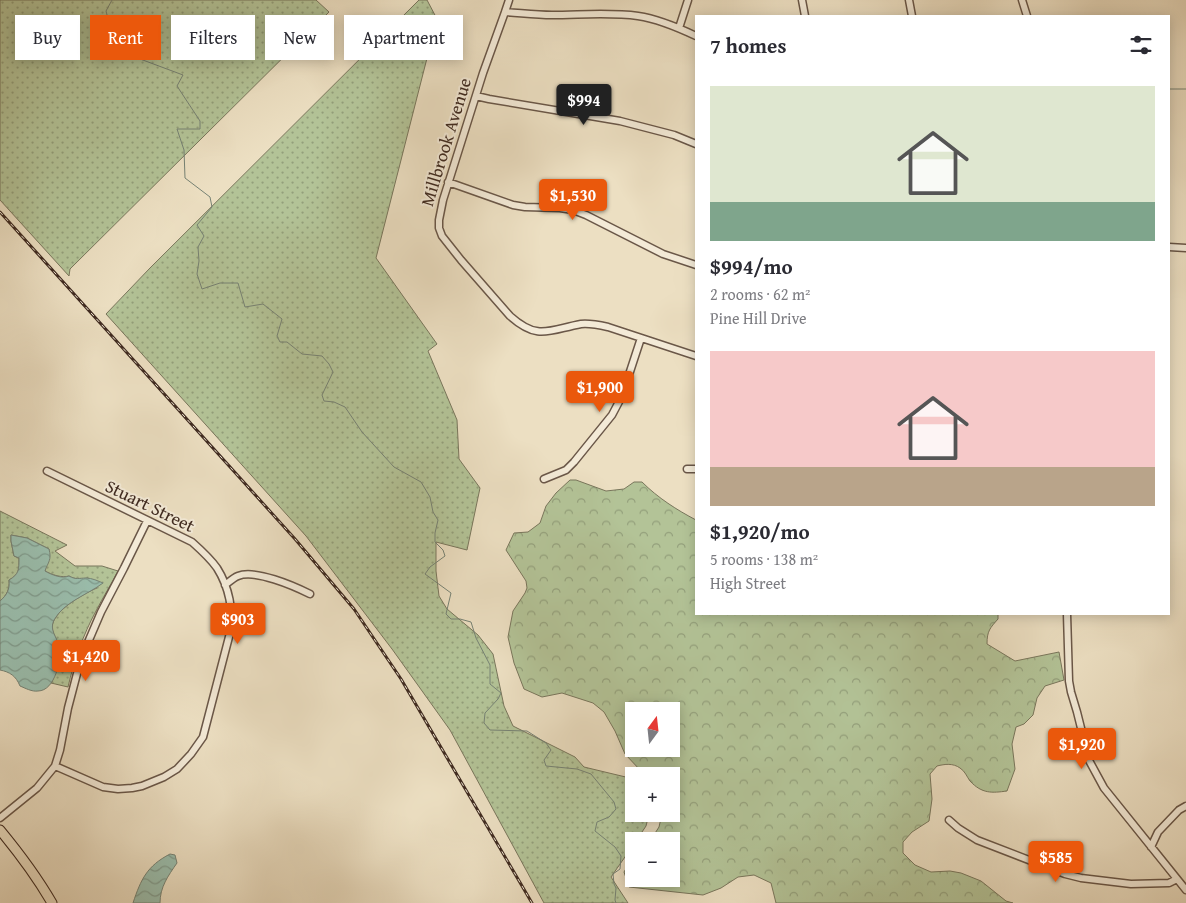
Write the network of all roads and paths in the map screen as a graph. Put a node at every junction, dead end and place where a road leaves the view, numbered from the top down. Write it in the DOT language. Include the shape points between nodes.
graph roads {
  1 [pos="509,0"];
  2 [pos="688,0"];
  3 [pos="802,0"];
  4 [pos="909,0"];
  5 [pos="1022,0"];
  6 [pos="505,12"];
  7 [pos="805,15"];
  8 [pos="912,15"];
  9 [pos="1028,15"];
  10 [pos="679,28"];
  11 [pos="695,36"];
  12 [pos="476,96"];
  13 [pos="695,144"];
  14 [pos="448,182"];
  15 [pos="1170,247"];
  16 [pos="1186,248"];
  17 [pos="695,265"];
  18 [pos="641,338"];
  19 [pos="695,356"];
  20 [pos="695,468"];
  21 [pos="687,470"];
  22 [pos="47,472"];
  23 [pos="544,479"];
  24 [pos="147,521"];
  25 [pos="225,584"];
  26 [pos="310,594"];
  27 [pos="1067,615"];
  28 [pos="55,766"];
  29 [pos="1186,806"];
  30 [pos="0,818"];
  31 [pos="949,820"];
  32 [pos="0,830"];
  33 [pos="1151,847"];
  34 [pos="1177,879"];
  35 [pos="1186,890"];
  36 [pos="52,903"];
  1 -- 6 [label="street, Millbrook Avenue"];
  2 -- 10 [label="street"];
  3 -- 7 [label="street"];
  4 -- 8 [label="street"];
  5 -- 9 [label="street"];
  6 -- 10 [label="street" via="619,14 656,20"];
  6 -- 12 [label="street, Millbrook Avenue"];
  10 -- 11 [label="street"];
  12 -- 13 [label="street" via="628,122"];
  12 -- 14 [label="street, Millbrook Avenue"];
  14 -- 17 [label="street" via="524,207 573,210 663,254"];
  14 -- 18 [label="street, Millbrook Avenue" via="440,212 442,236 518,323 544,332 595,324"];
  15 -- 16 [label="street"];
  18 -- 19 [label="street, Millbrook Avenue"];
  18 -- 23 [label="street" via="622,396 612,415 566,470"];
  20 -- 21 [label="street"];
  22 -- 24 [label="street, Stuart Street"];
  24 -- 25 [label="street, Stuart Street" via="192,542 218,570"];
  24 -- 28 [label="street" via="86,647"];
  25 -- 26 [label="street" via="239,575 254,575"];
  25 -- 28 [label="street, Stuart Street" via="232,611 230,633 203,736 177,769 142,786 118,789 103,787"];
  27 -- 33 [label="street" via="1070,692 1085,753 1104,788"];
  28 -- 30 [label="street" via="37,788"];
  29 -- 33 [label="street" via="1158,832"];
  31 -- 34 [label="street" via="977,840 1081,878 1131,884 1169,883"];
  32 -- 36 [label="main road"];
  33 -- 34 [label="street"];
  34 -- 35 [label="street"];
}
